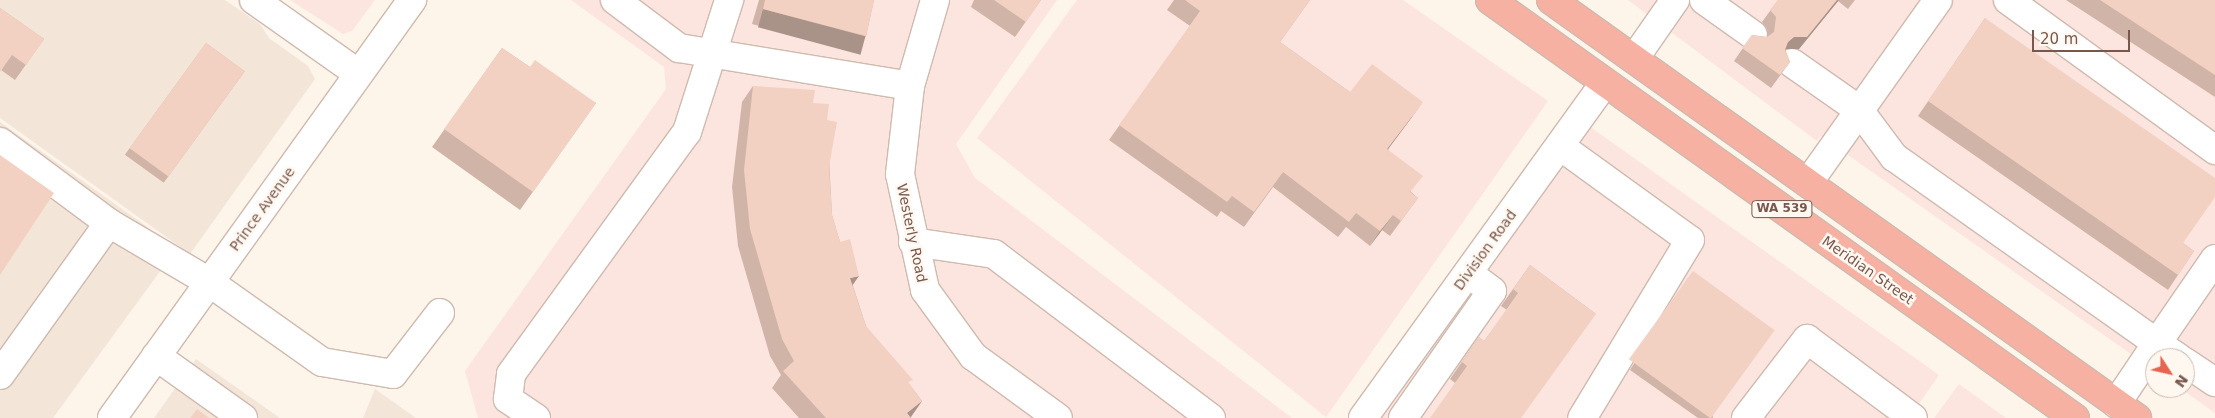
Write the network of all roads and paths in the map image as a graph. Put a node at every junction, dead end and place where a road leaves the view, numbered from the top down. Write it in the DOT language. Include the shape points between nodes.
graph roads {
  1 [pos="254,0"];
  2 [pos="412,0"];
  3 [pos="615,0"];
  4 [pos="729,0"];
  5 [pos="935,0"];
  6 [pos="1490,0"];
  7 [pos="1519,0"];
  8 [pos="1551,0"];
  9 [pos="1675,0"];
  10 [pos="1704,0"];
  11 [pos="1938,0"];
  12 [pos="2008,0"];
  13 [pos="1753,35"];
  14 [pos="712,52"];
  15 [pos="1634,59"];
  16 [pos="1792,63"];
  17 [pos="359,74"];
  18 [pos="1606,83"];
  19 [pos="910,86"];
  20 [pos="1859,110"];
  21 [pos="0,142"];
  22 [pos="1560,146"];
  23 [pos="2215,150"];
  24 [pos="1808,183"];
  25 [pos="109,223"];
  26 [pos="913,242"];
  27 [pos="2215,259"];
  28 [pos="1468,274"];
  29 [pos="209,282"];
  30 [pos="440,313"];
  31 [pos="2164,348"];
  32 [pos="2170,348"];
  33 [pos="156,356"];
  34 [pos="2195,369"];
  35 [pos="0,375"];
  36 [pos="2215,382"];
  37 [pos="2145,384"];
  38 [pos="2126,411"];
  39 [pos="112,418"];
  40 [pos="243,418"];
  41 [pos="536,418"];
  42 [pos="1058,418"];
  43 [pos="1211,418"];
  44 [pos="1364,418"];
  45 [pos="1403,418"];
  46 [pos="1582,418"];
  47 [pos="1746,418"];
  48 [pos="1913,418"];
  49 [pos="2075,418"];
  1 -- 17 [label="street"];
  2 -- 17 [label="street, Prince Avenue"];
  3 -- 14 [label="street" via="679,48"];
  4 -- 14 [label="street"];
  5 -- 19 [label="street, Westerly Road"];
  6 -- 18 [label="highway, Meridian Street / WA 539"];
  7 -- 15 [label="highway" via="1593,53"];
  8 -- 15 [label="highway, WA 539"];
  9 -- 15 [label="street"];
  10 -- 13 [label="street"];
  11 -- 20 [label="street"];
  12 -- 23 [label="street"];
  14 -- 19 [label="street"];
  14 -- 41 [label="street" via="686,132 511,374 508,399"];
  15 -- 24 [label="highway, WA 539"];
  16 -- 20 [label="street"];
  17 -- 29 [label="street, Prince Avenue"];
  18 -- 22 [label="street, Division Road"];
  18 -- 49 [label="highway, Meridian Street / WA 539"];
  19 -- 26 [label="street, Westerly Road" via="900,174"];
  20 -- 24 [label="street"];
  20 -- 31 [label="street" via="1894,157"];
  21 -- 25 [label="street"];
  22 -- 28 [label="street, Division Road"];
  22 -- 46 [label="street" via="1690,240"];
  24 -- 38 [label="highway, WA 539"];
  25 -- 29 [label="street"];
  25 -- 35 [label="street"];
  26 -- 42 [label="street, Westerly Road" via="925,290 973,356"];
  26 -- 43 [label="street" via="994,254"];
  27 -- 32 [label="street"];
  28 -- 44 [label="street, Division Road"];
  28 -- 45 [label="street" via="1492,290"];
  29 -- 30 [label="street" via="322,362 393,374"];
  29 -- 33 [label="street, Prince Avenue"];
  33 -- 39 [label="street, Prince Avenue"];
  33 -- 40 [label="street"];
  34 -- 36 [label="street"];
  37 -- 38 [label="street"];
  47 -- 48 [label="street" via="1806,339"];
}
